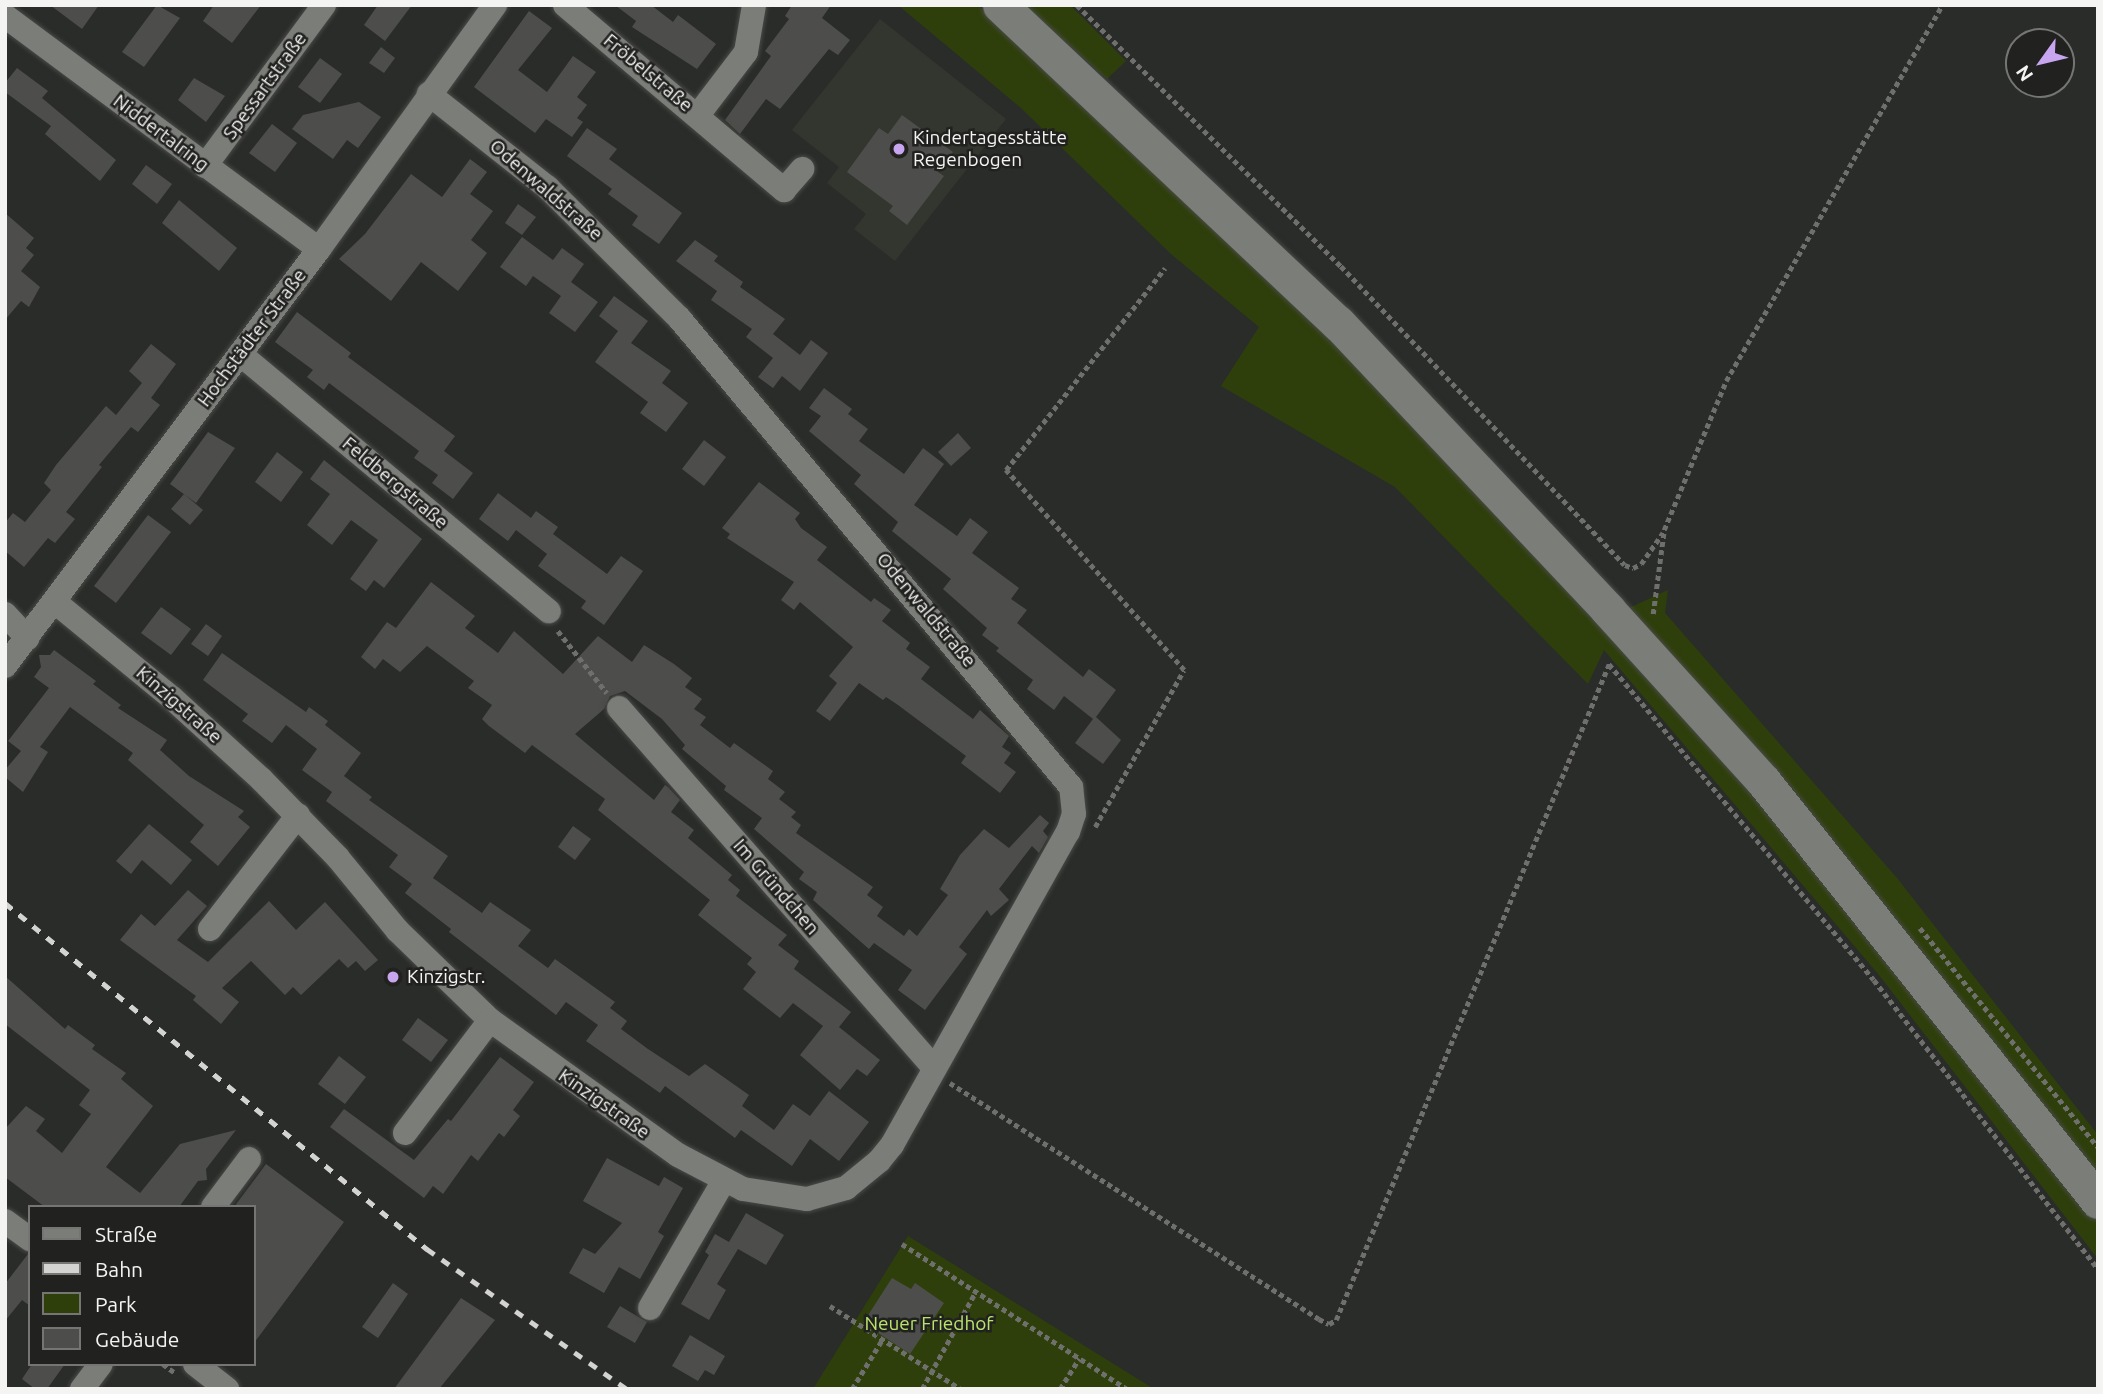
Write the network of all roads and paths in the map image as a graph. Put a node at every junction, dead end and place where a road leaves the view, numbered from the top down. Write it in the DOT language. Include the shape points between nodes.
graph roads {
  1 [pos="324,5"];
  2 [pos="495,5"];
  3 [pos="565,5"];
  4 [pos="754,5"];
  5 [pos="1000,5"];
  6 [pos="1077,5"];
  7 [pos="1942,5"];
  8 [pos="11,13"];
  9 [pos="429,94"];
  10 [pos="698,115"];
  11 [pos="205,166"];
  12 [pos="802,169"];
  13 [pos="318,249"];
  14 [pos="1165,268"];
  15 [pos="240,354"];
  16 [pos="1664,530"];
  17 [pos="55,602"];
  18 [pos="549,611"];
  19 [pos="5,614"];
  20 [pos="1660,622"];
  21 [pos="27,638"];
  22 [pos="5,666"];
  23 [pos="619,708"];
  24 [pos="298,815"];
  25 [pos="1068,832"];
  26 [pos="1913,920"];
  27 [pos="210,929"];
  28 [pos="491,1020"];
  29 [pos="933,1069"];
  30 [pos="405,1133"];
  31 [pos="2098,1147"];
  32 [pos="249,1159"];
  33 [pos="723,1182"];
  34 [pos="828,1195"];
  35 [pos="2098,1201"];
  36 [pos="214,1205"];
  37 [pos="5,1221"];
  38 [pos="28,1238"];
  39 [pos="902,1244"];
  40 [pos="2098,1269"];
  41 [pos="975,1293"];
  42 [pos="830,1306"];
  43 [pos="650,1308"];
  44 [pos="882,1340"];
  45 [pos="1079,1358"];
  46 [pos="99,1366"];
  47 [pos="198,1366"];
  48 [pos="933,1371"];
  49 [pos="82,1389"];
  50 [pos="227,1389"];
  51 [pos="852,1389"];
  52 [pos="922,1389"];
  53 [pos="961,1389"];
  54 [pos="1060,1389"];
  55 [pos="1127,1389"];
  1 -- 11 [label="street, Spessartstraße"];
  2 -- 9 [label="street, Hochstädter Straße"];
  3 -- 10 [label="street, Fröbelstraße"];
  4 -- 10 [label="street, Fröbelstraße" via="746,52"];
  5 -- 35 [label="main road" via="1338,323 1608,610 1764,782"];
  6 -- 16 [label="path" via="1341,266 1625,565 1641,564"];
  7 -- 16 [label="path" via="1726,381"];
  8 -- 11 [label="street, Niddertalring"];
  9 -- 13 [label="street, Hochstädter Straße"];
  9 -- 25 [label="street, Odenwaldstraße" via="556,196 636,273 718,363 1061,771 1075,799"];
  10 -- 12 [label="street, Fröbelstraße" via="784,190"];
  11 -- 13 [label="street, Niddertalring"];
  13 -- 15 [label="street, Hochstädter Straße"];
  14 -- 25 [label="path" via="1006,470 1184,670 1096,827"];
  15 -- 17 [label="street, Hochstädter Straße"];
  15 -- 18 [label="street, Feldbergstraße"];
  16 -- 20 [label="path" via="1651,612"];
  17 -- 21 [label="street, Hochstädter Straße"];
  17 -- 24 [label="street, Kinzigstraße" via="172,698"];
  18 -- 23 [label="path" via="555,628"];
  19 -- 21 [label="street"];
  21 -- 22 [label="street, Hochstädter Straße"];
  23 -- 29 [label="street, Im Gründchen"];
  24 -- 27 [label="street"];
  24 -- 28 [label="street, Kinzigstraße" via="398,931"];
  25 -- 29 [label="street, Odenwaldstraße"];
  26 -- 31 [label="path"];
  28 -- 30 [label="street"];
  28 -- 33 [label="street, Kinzigstraße" via="611,1111"];
  29 -- 34 [label="street, Odenwaldstraße" via="879,1161 846,1188"];
  29 -- 40 [label="path" via="1319,1320 1329,1324 1336,1320 1609,664 1874,980"];
  32 -- 36 [label="street"];
  33 -- 34 [label="street, Kinzigstraße" via="779,1197"];
  33 -- 43 [label="street"];
  37 -- 38 [label="street"];
  39 -- 41 [label="path"];
  41 -- 45 [label="path"];
  41 -- 48 [label="path"];
  42 -- 44 [label="path"];
  44 -- 48 [label="path"];
  44 -- 51 [label="path"];
  45 -- 54 [label="path"];
  45 -- 55 [label="path"];
  46 -- 49 [label="street"];
  47 -- 50 [label="street"];
  48 -- 52 [label="path"];
  48 -- 53 [label="path"];
}
